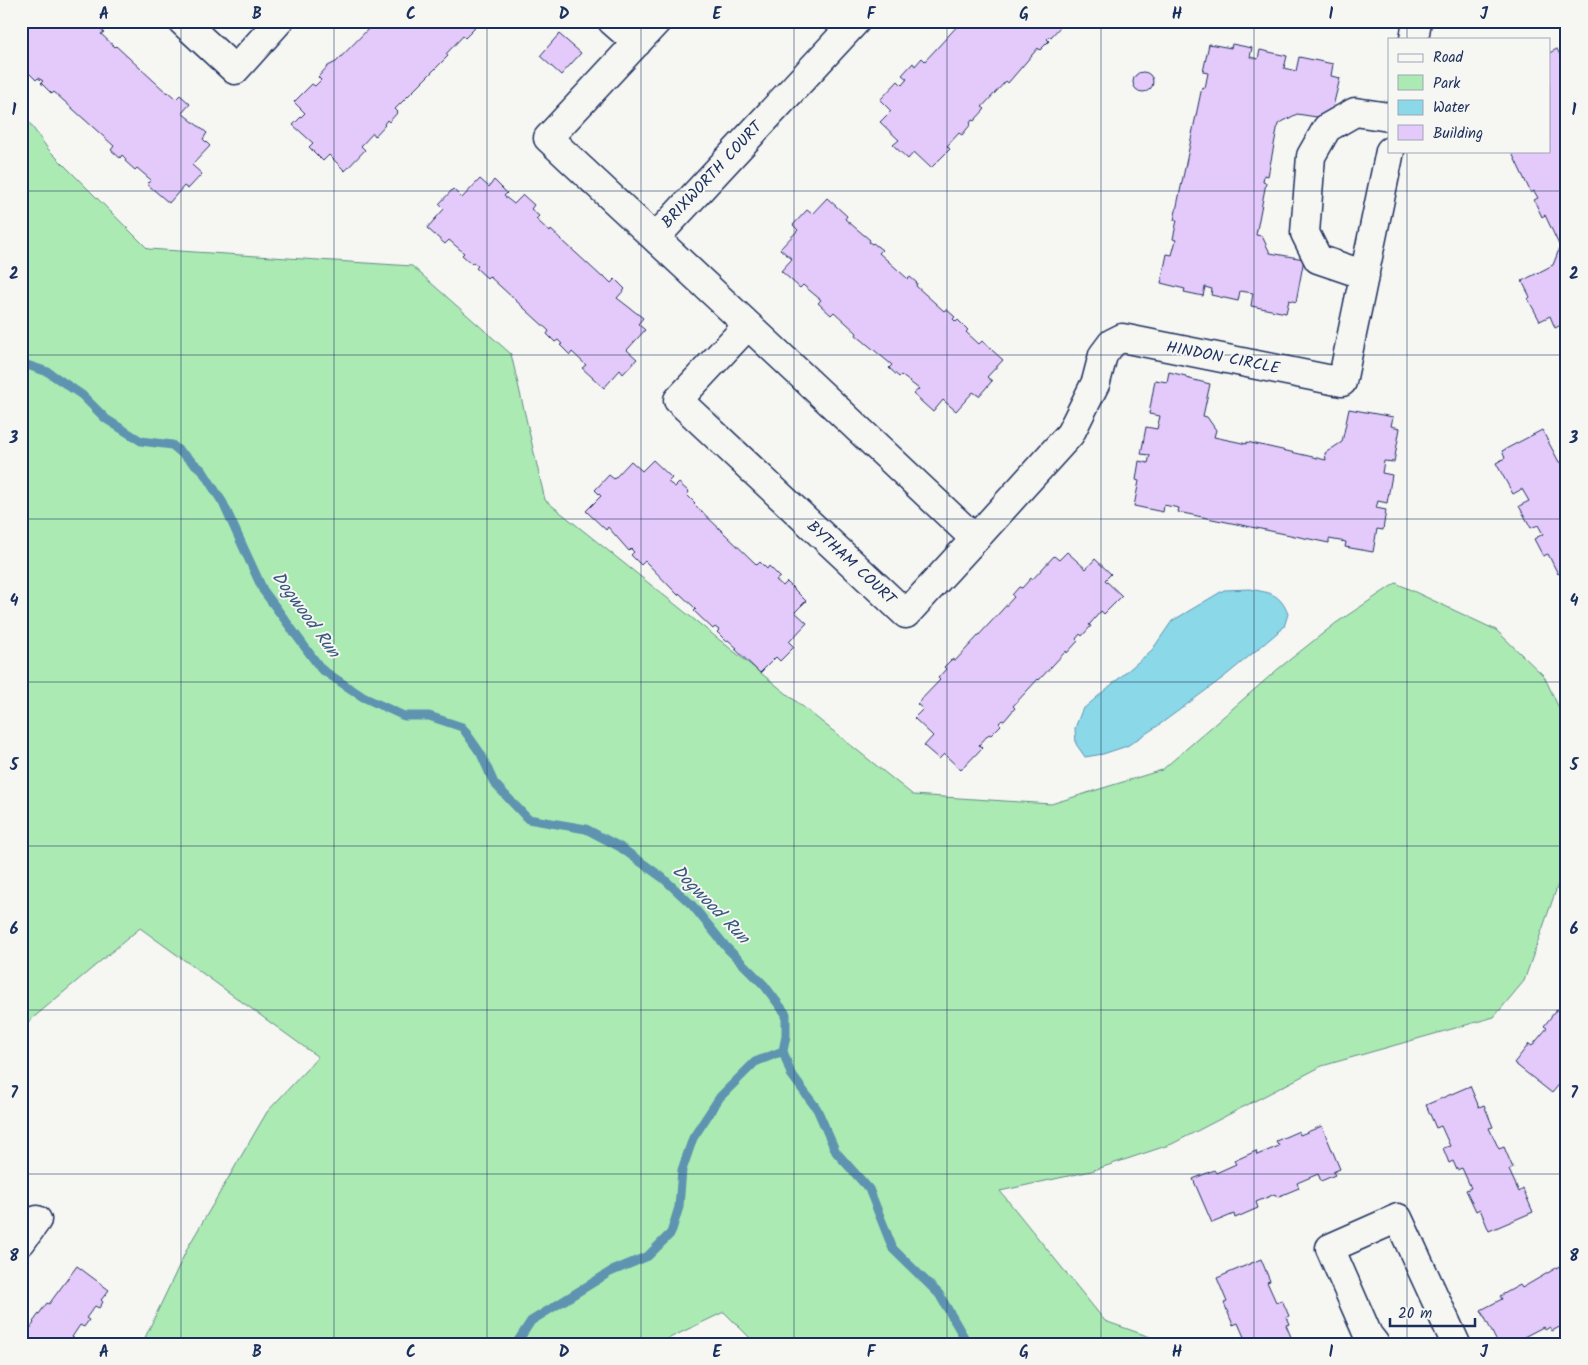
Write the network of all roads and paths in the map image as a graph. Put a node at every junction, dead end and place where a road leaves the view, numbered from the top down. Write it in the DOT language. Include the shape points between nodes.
graph roads {
  1 [pos="182,21"];
  2 [pos="279,21"];
  3 [pos="612,21"];
  4 [pos="657,21"];
  5 [pos="856,21"];
  6 [pos="1417,21"];
  7 [pos="1414,38"];
  8 [pos="636,43"];
  9 [pos="1388,117"];
  10 [pos="1390,152"];
  11 [pos="654,238"];
  12 [pos="1365,275"];
  13 [pos="748,325"];
  14 [pos="976,539"];
  15 [pos="37,1220"];
  16 [pos="21,1242"];
  17 [pos="1375,1344"];
  18 [pos="1456,1344"];
  1 -- 2 [label="street" via="235,70"];
  3 -- 8 [label="street"];
  4 -- 8 [label="street, BRIXWORTH COURT"];
  5 -- 11 [label="street, BRIXWORTH COURT"];
  6 -- 7 [label="street"];
  8 -- 11 [label="street, BRIXWORTH COURT" via="548,138"];
  9 -- 12 [label="street" via="1355,112 1327,128 1311,156 1304,233 1318,259"];
  10 -- 12 [label="street, HINDON CIRCLE"];
  11 -- 13 [label="street"];
  12 -- 14 [label="street, HINDON CIRCLE" via="1342,382 1122,338 1112,343 1103,355 1096,382 1070,434"];
  13 -- 14 [label="street"];
  13 -- 14 [label="street, BYTHAM COURT" via="678,400 898,607 906,614"];
  15 -- 16 [label="street"];
  17 -- 18 [label="street" via="1368,1335 1330,1248 1398,1218"];
}
